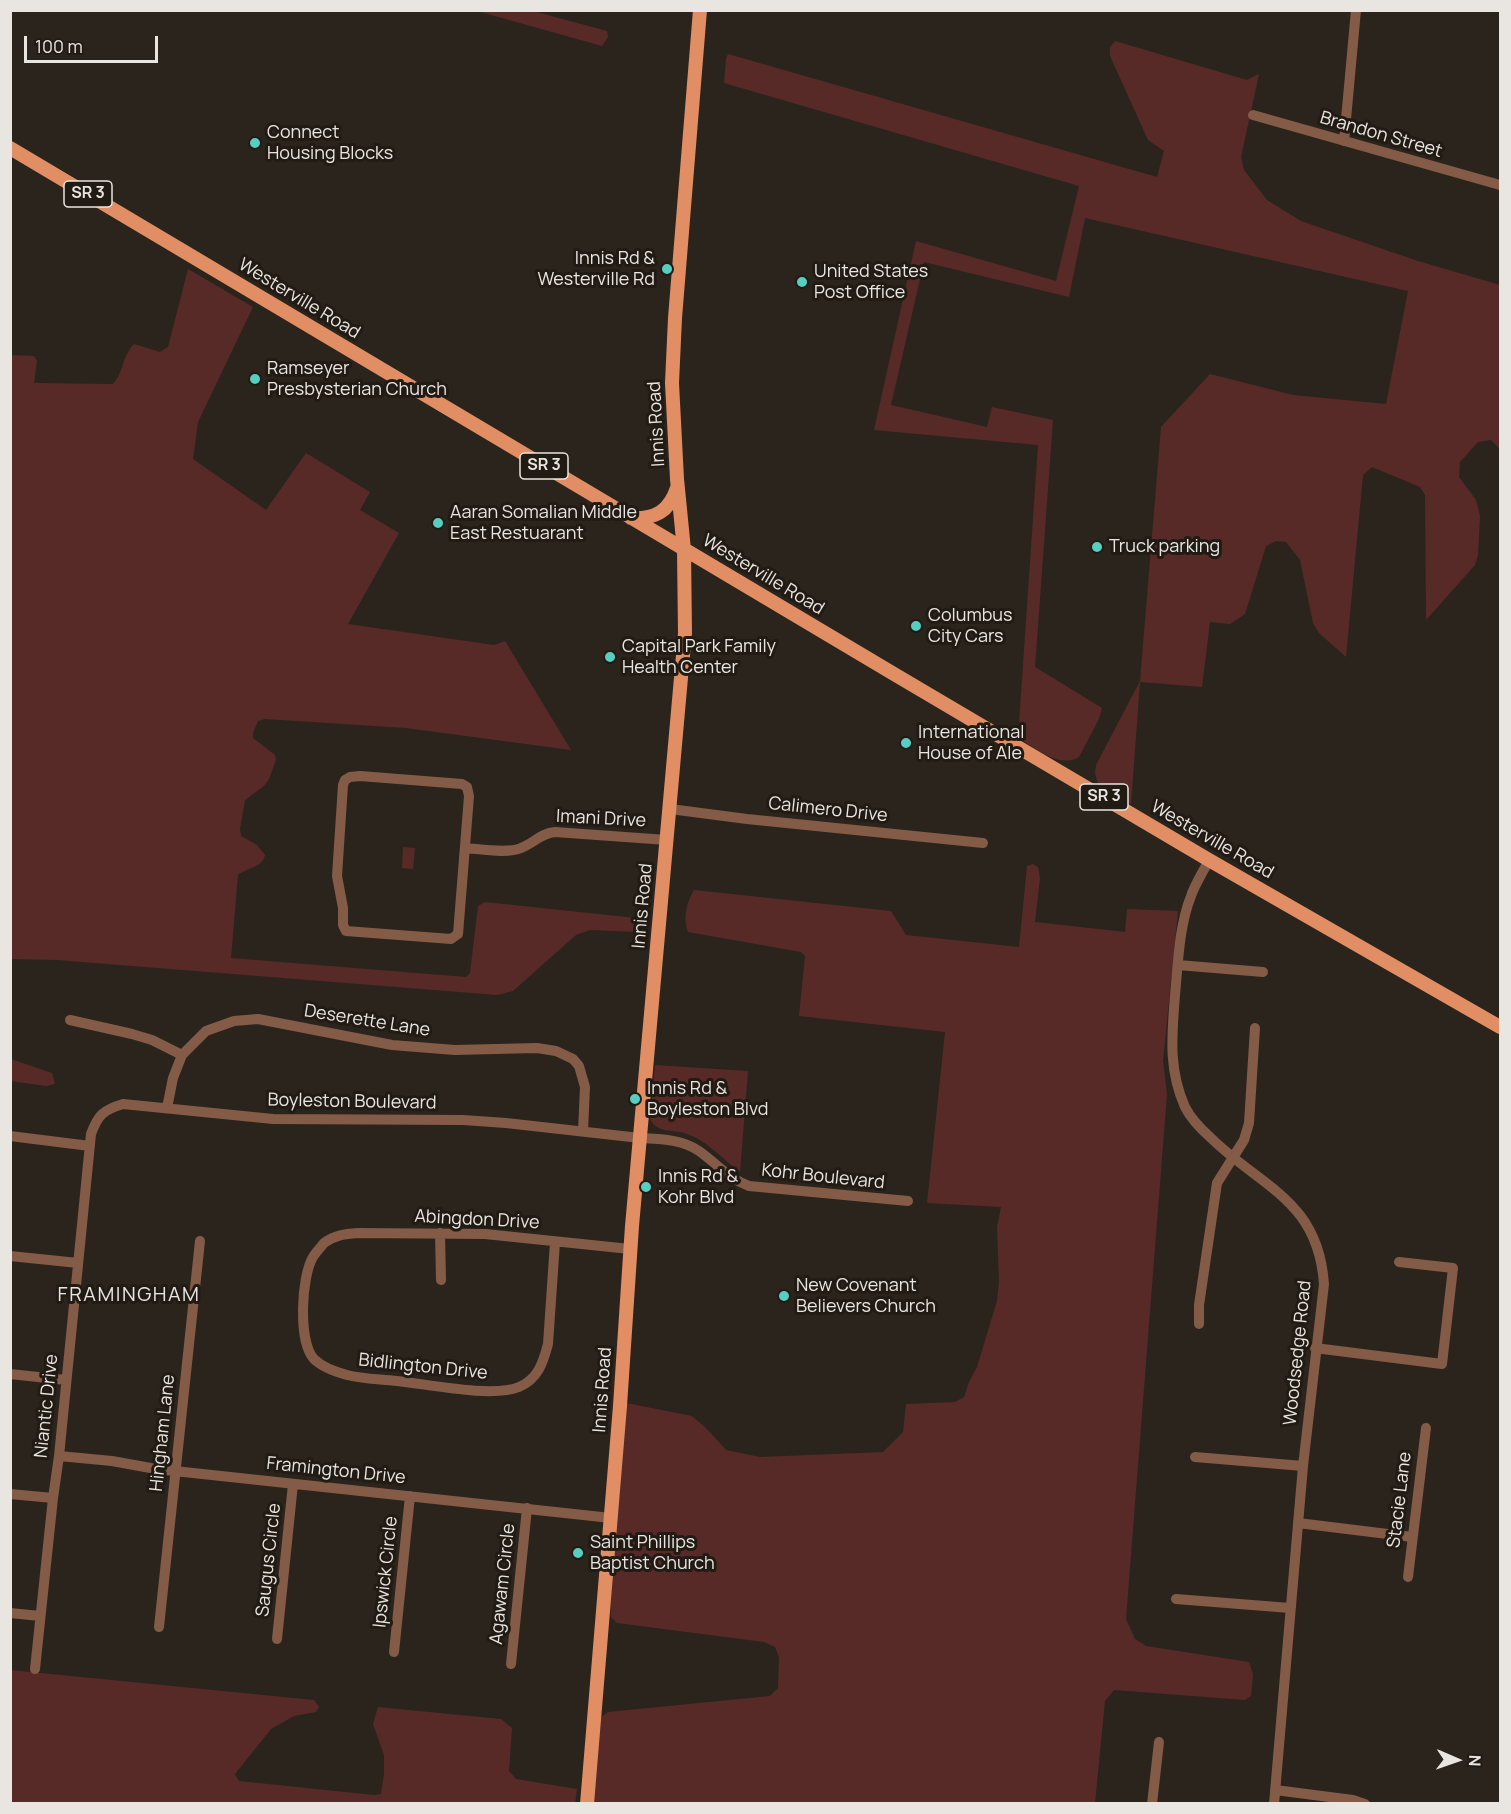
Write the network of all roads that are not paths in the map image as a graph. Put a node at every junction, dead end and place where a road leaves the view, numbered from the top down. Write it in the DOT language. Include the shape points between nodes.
graph roads {
  1 [pos="700,10"];
  2 [pos="1356,10"];
  3 [pos="1253,115"];
  4 [pos="1344,141"];
  5 [pos="10,148"];
  6 [pos="1500,185"];
  7 [pos="678,484"];
  8 [pos="631,518"];
  9 [pos="684,550"];
  10 [pos="670,809"];
  11 [pos="667,840"];
  12 [pos="983,843"];
  13 [pos="465,848"];
  14 [pos="1209,860"];
  15 [pos="1178,964"];
  16 [pos="1263,972"];
  17 [pos="70,1020"];
  18 [pos="1500,1027"];
  19 [pos="1255,1028"];
  20 [pos="182,1055"];
  21 [pos="167,1108"];
  22 [pos="583,1131"];
  23 [pos="10,1136"];
  24 [pos="640,1138"];
  25 [pos="90,1146"];
  26 [pos="1232,1156"];
  27 [pos="908,1201"];
  28 [pos="440,1233"];
  29 [pos="200,1241"];
  30 [pos="555,1242"];
  31 [pos="630,1249"];
  32 [pos="10,1256"];
  33 [pos="1399,1262"];
  34 [pos="78,1263"];
  35 [pos="441,1280"];
  36 [pos="1198,1324"];
  37 [pos="1315,1348"];
  38 [pos="313,1358"];
  39 [pos="10,1374"];
  40 [pos="66,1380"];
  41 [pos="1426,1428"];
  42 [pos="59,1456"];
  43 [pos="1194,1456"];
  44 [pos="1303,1466"];
  45 [pos="176,1470"];
  46 [pos="293,1484"];
  47 [pos="10,1494"];
  48 [pos="410,1496"];
  49 [pos="53,1498"];
  50 [pos="527,1508"];
  51 [pos="611,1518"];
  52 [pos="1298,1523"];
  53 [pos="1412,1537"];
  54 [pos="1408,1576"];
  55 [pos="1176,1599"];
  56 [pos="1290,1608"];
  57 [pos="10,1613"];
  58 [pos="40,1616"];
  59 [pos="159,1627"];
  60 [pos="277,1639"];
  61 [pos="394,1652"];
  62 [pos="512,1664"];
  63 [pos="35,1669"];
  64 [pos="1159,1742"];
  65 [pos="1275,1790"];
  66 [pos="587,1803"];
  67 [pos="1152,1803"];
  68 [pos="1274,1803"];
  69 [pos="1365,1803"];
  1 -- 7 [label="main road, Innis Road" via="675,318 672,383"];
  2 -- 4 [label="street"];
  3 -- 4 [label="street, Brandon Street"];
  4 -- 6 [label="street, Brandon Street"];
  5 -- 8 [label="main road, Westerville Road / SR 3"];
  7 -- 8 [label="main road" via="667,507 655,516"];
  7 -- 9 [label="main road, Innis Road"];
  8 -- 9 [label="main road, Westerville Road / SR 3"];
  9 -- 10 [label="main road, Innis Road" via="685,633"];
  9 -- 14 [label="main road, Westerville Road / SR 3"];
  10 -- 11 [label="main road, Innis Road"];
  10 -- 12 [label="street, Calimero Drive"];
  11 -- 13 [label="street, Imani Drive" via="555,832 545,833 514,850"];
  11 -- 24 [label="main road, Innis Road"];
  13 -- 13 [label="street" via="470,796 462,784 360,776 345,780 337,876 346,931 452,939 458,934"];
  14 -- 15 [label="street, Woodsedge Road" via="1190,897"];
  14 -- 18 [label="main road, Westerville Road / SR 3"];
  15 -- 16 [label="street"];
  15 -- 26 [label="street, Woodsedge Road" via="1171,1039 1177,1084 1186,1109"];
  17 -- 20 [label="street" via="152,1040"];
  19 -- 26 [label="street" via="1249,1123 1244,1140"];
  20 -- 21 [label="street, Deserette Lane"];
  20 -- 22 [label="street, Deserette Lane" via="206,1031 234,1021 258,1019 392,1045 556,1051 579,1066 585,1087"];
  21 -- 22 [label="street, Boyleston Boulevard" via="273,1119 463,1120"];
  21 -- 25 [label="street, Boyleston Boulevard" via="123,1104 108,1109 96,1119"];
  22 -- 24 [label="street, Boyleston Boulevard"];
  23 -- 25 [label="street"];
  24 -- 27 [label="street, Kohr Boulevard" via="658,1138 692,1147 729,1176 749,1186"];
  24 -- 31 [label="main road, Innis Road"];
  25 -- 34 [label="street, Niantic Drive"];
  26 -- 36 [label="street" via="1217,1183"];
  26 -- 37 [label="street, Woodsedge Road" via="1270,1184 1311,1229 1323,1266 1324,1284"];
  28 -- 30 [label="street, Abingdon Drive"];
  28 -- 35 [label="street"];
  28 -- 38 [label="street, Abingdon Drive" via="340,1234 324,1244 312,1258 302,1319"];
  29 -- 45 [label="street, Hingham Lane"];
  30 -- 31 [label="street, Abingdon Drive"];
  30 -- 38 [label="street, Bidlington Drive" via="548,1344 534,1379 518,1388 491,1392 348,1375"];
  31 -- 51 [label="main road, Innis Road"];
  32 -- 34 [label="street"];
  33 -- 37 [label="street" via="1453,1268 1442,1364"];
  34 -- 40 [label="street, Niantic Drive"];
  37 -- 44 [label="street, Woodsedge Road"];
  39 -- 40 [label="street"];
  40 -- 42 [label="street, Niantic Drive"];
  41 -- 53 [label="street, Stacie Lane"];
  42 -- 45 [label="street, Framington Drive"];
  42 -- 49 [label="street, Niantic Drive"];
  43 -- 44 [label="street"];
  44 -- 52 [label="street, Woodsedge Road"];
  45 -- 46 [label="street, Framington Drive"];
  45 -- 59 [label="street, Hingham Lane"];
  46 -- 48 [label="street, Framington Drive"];
  46 -- 60 [label="street, Saugus Circle"];
  47 -- 49 [label="street"];
  48 -- 50 [label="street, Framington Drive"];
  48 -- 61 [label="street, Ipswick Circle"];
  49 -- 58 [label="street, Niantic Drive"];
  50 -- 51 [label="street, Framington Drive"];
  50 -- 62 [label="street, Agawam Circle"];
  51 -- 66 [label="main road, Innis Road"];
  52 -- 53 [label="street"];
  52 -- 56 [label="street, Woodsedge Road"];
  53 -- 54 [label="street, Stacie Lane"];
  55 -- 56 [label="street"];
  56 -- 65 [label="street, Woodsedge Road"];
  57 -- 58 [label="street"];
  58 -- 63 [label="street, Niantic Drive"];
  64 -- 67 [label="street"];
  65 -- 68 [label="street, Woodsedge Road"];
  65 -- 69 [label="street"];
}
